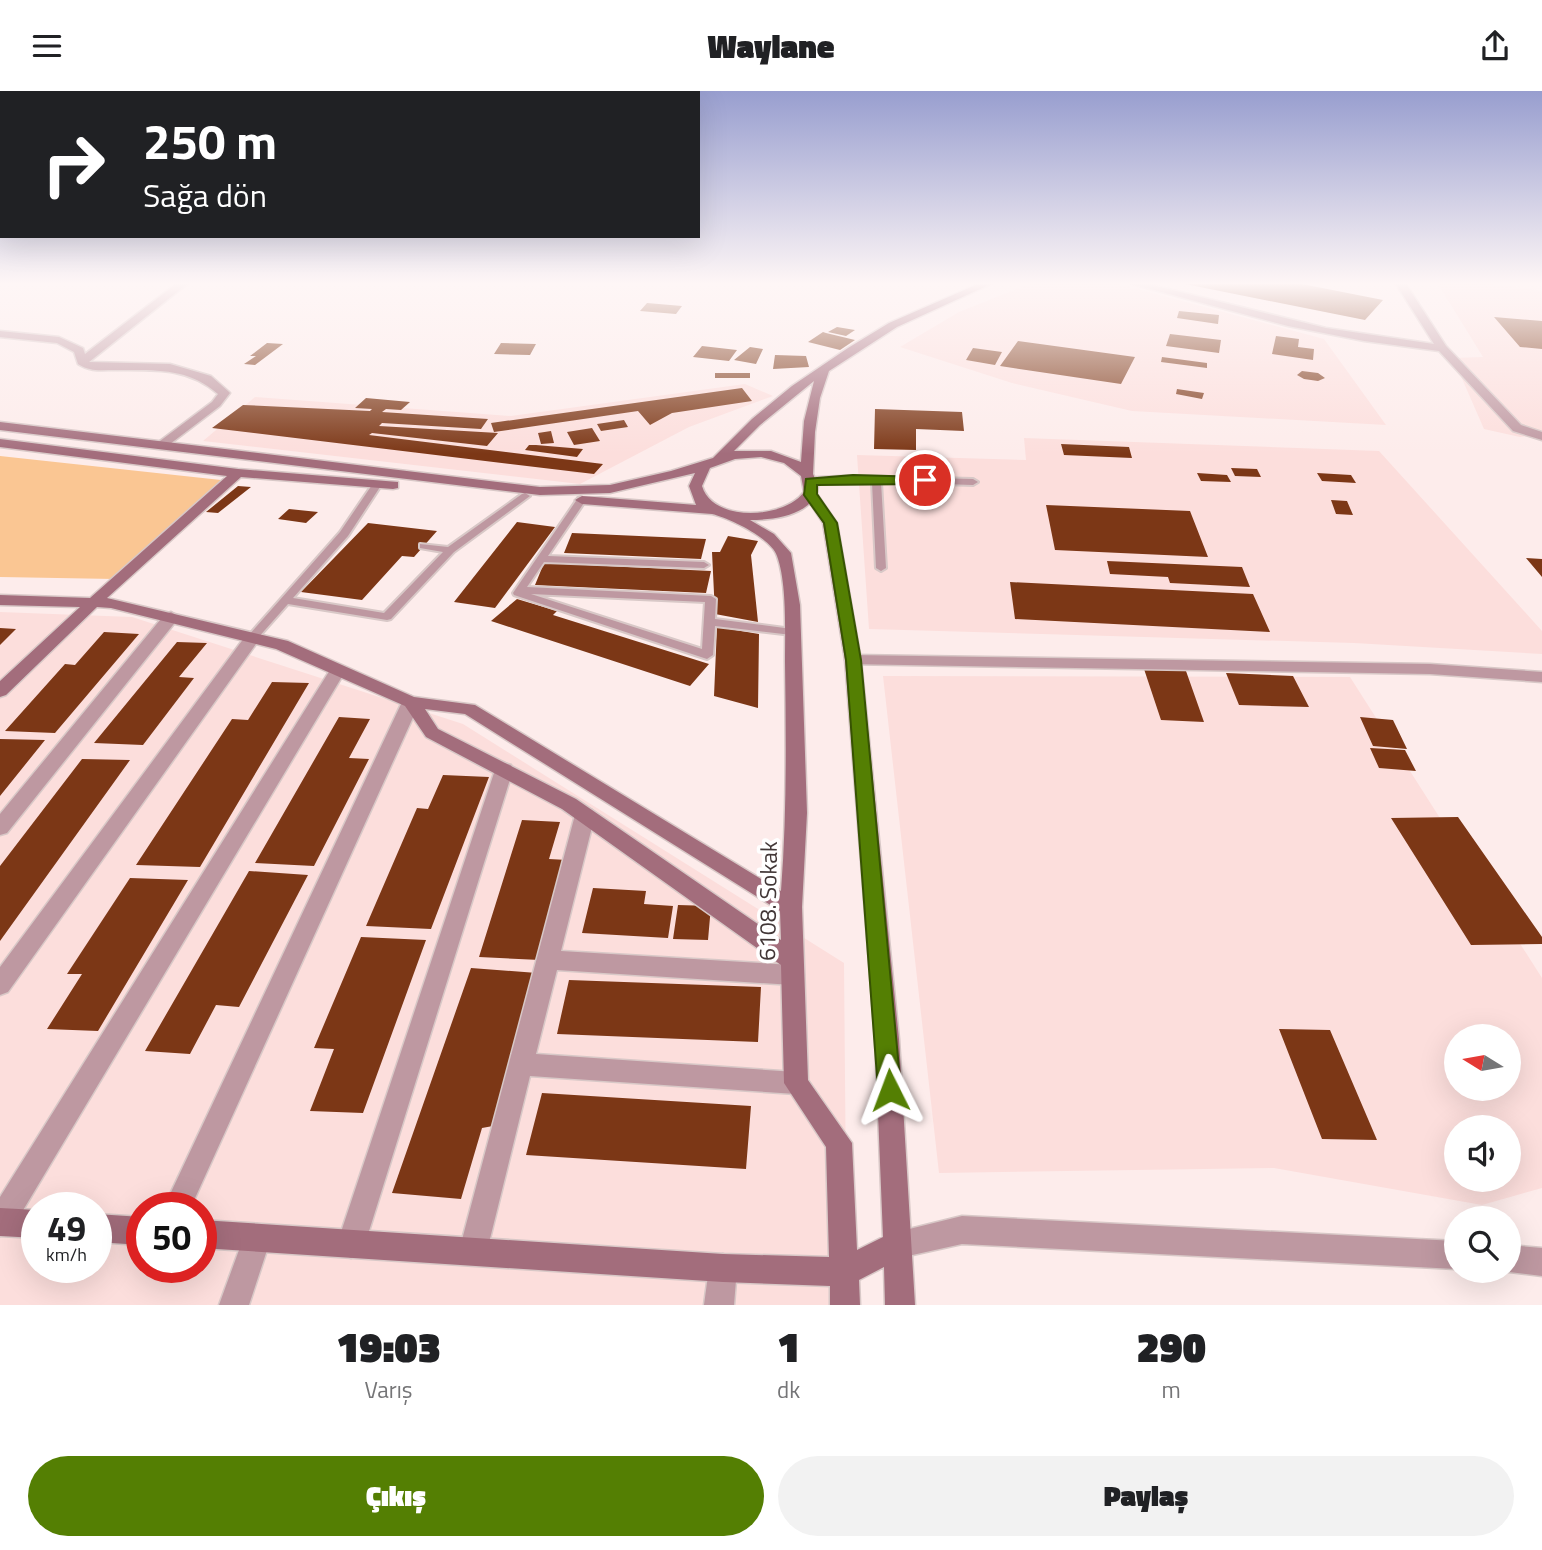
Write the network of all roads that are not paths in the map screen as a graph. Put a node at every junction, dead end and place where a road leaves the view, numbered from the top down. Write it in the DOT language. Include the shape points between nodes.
graph roads {
  1 [pos="60,341"];
  2 [pos="109,341"];
  3 [pos="869,341"];
  4 [pos="1375,341"];
  5 [pos="1437,341"];
  6 [pos="1442,348"];
  7 [pos="82,362"];
  8 [pos="823,371"];
  9 [pos="0,426"];
  10 [pos="1542,436"];
  11 [pos="0,443"];
  12 [pos="162,444"];
  13 [pos="712,463"];
  14 [pos="238,473"];
  15 [pos="876,479"];
  16 [pos="973,482"];
  17 [pos="809,483"];
  18 [pos="377,484"];
  19 [pos="525,496"];
  20 [pos="581,500"];
  21 [pos="721,512"];
  22 [pos="424,546"];
  23 [pos="450,550"];
  24 [pos="541,559"];
  25 [pos="704,565"];
  26 [pos="881,568"];
  27 [pos="520,590"];
  28 [pos="0,600"];
  29 [pos="286,600"];
  30 [pos="94,602"];
  31 [pos="171,617"];
  32 [pos="710,622"];
  33 [pos="792,632"];
  34 [pos="253,638"];
  35 [pos="853,660"];
  36 [pos="338,670"];
  37 [pos="1542,677"];
  38 [pos="0,691"];
  39 [pos="411,702"];
  40 [pos="504,770"];
  41 [pos="584,815"];
  42 [pos="0,828"];
  43 [pos="791,907"];
  44 [pos="547,960"];
  45 [pos="793,968"];
  46 [pos="0,985"];
  47 [pos="521,1064"];
  48 [pos="796,1083"];
  49 [pos="184,1192"];
  50 [pos="0,1222"];
  51 [pos="21,1223"];
  52 [pos="217,1235"];
  53 [pos="257,1238"];
  54 [pos="351,1244"];
  55 [pos="899,1244"];
  56 [pos="473,1251"];
  57 [pos="1444,1254"];
  58 [pos="1521,1260"];
  59 [pos="1542,1262"];
  60 [pos="723,1268"];
  61 [pos="845,1272"];
  62 [pos="234,1305"];
  63 [pos="719,1305"];
  64 [pos="845,1305"];
  65 [pos="900,1305"];
  1 -- 7 [label="street" via="79,350"];
  2 -- 7 [label="street"];
  3 -- 8 [label="street"];
  4 -- 6 [label="street"];
  5 -- 6 [label="street"];
  6 -- 10 [label="street" via="1517,428"];
  7 -- 12 [label="street" via="90,367 153,365 189,370 207,377 224,394"];
  8 -- 13 [label="street" via="786,396"];
  8 -- 17 [label="street" via="806,435"];
  9 -- 12 [label="street"];
  11 -- 14 [label="street"];
  12 -- 13 [label="street" via="540,491 610,489"];
  13 -- 17 [label="street" via="745,453 779,457 795,464"];
  13 -- 21 [label="street" via="694,485 695,496 703,506"];
  14 -- 18 [label="street"];
  14 -- 30 [label="street"];
  15 -- 16 [label="lane"];
  15 -- 17 [label="lane"];
  15 -- 26 [label="lane"];
  17 -- 21 [label="street" via="804,503 773,514"];
  17 -- 35 [label="street" via="831,523"];
  18 -- 19 [label="street"];
  18 -- 29 [label="lane" via="350,535"];
  19 -- 20 [label="street"];
  19 -- 23 [label="lane"];
  20 -- 21 [label="street"];
  20 -- 24 [label="lane"];
  21 -- 33 [label="street, 6108. Sokak" via="769,537 784,553"];
  22 -- 23 [label="lane"];
  23 -- 29 [label="lane" via="387,617"];
  24 -- 25 [label="lane"];
  24 -- 27 [label="lane"];
  27 -- 32 [label="lane" via="711,599"];
  27 -- 32 [label="lane" via="518,593 707,655"];
  28 -- 30 [label="street"];
  29 -- 34 [label="lane"];
  30 -- 31 [label="street"];
  30 -- 38 [label="street"];
  31 -- 34 [label="street"];
  31 -- 42 [label="street"];
  32 -- 33 [label="lane"];
  33 -- 43 [label="street, 6108. Sokak" via="797,813"];
  34 -- 36 [label="street" via="282,645"];
  34 -- 46 [label="street"];
  35 -- 37 [label="street" via="1430,670"];
  35 -- 55 [label="street" via="887,1039"];
  36 -- 39 [label="street"];
  36 -- 50 [label="street"];
  39 -- 40 [label="street" via="432,733"];
  39 -- 43 [label="street" via="469,709"];
  39 -- 49 [label="street"];
  40 -- 41 [label="street"];
  40 -- 54 [label="street"];
  41 -- 44 [label="street"];
  41 -- 45 [label="street"];
  43 -- 45 [label="street, 6108. Sokak"];
  44 -- 45 [label="street"];
  44 -- 47 [label="street"];
  45 -- 48 [label="street, 6108. Sokak"];
  47 -- 48 [label="street"];
  47 -- 56 [label="street"];
  48 -- 61 [label="street" via="839,1143"];
  50 -- 51 [label="street"];
  52 -- 53 [label="street"];
  53 -- 54 [label="street"];
  53 -- 62 [label="street"];
  54 -- 56 [label="street"];
  55 -- 57 [label="street" via="962,1230"];
  55 -- 61 [label="street"];
  55 -- 65 [label="street"];
  56 -- 60 [label="street"];
  58 -- 59 [label="street"];
  60 -- 61 [label="street"];
  60 -- 63 [label="street"];
  61 -- 64 [label="street"];
}
